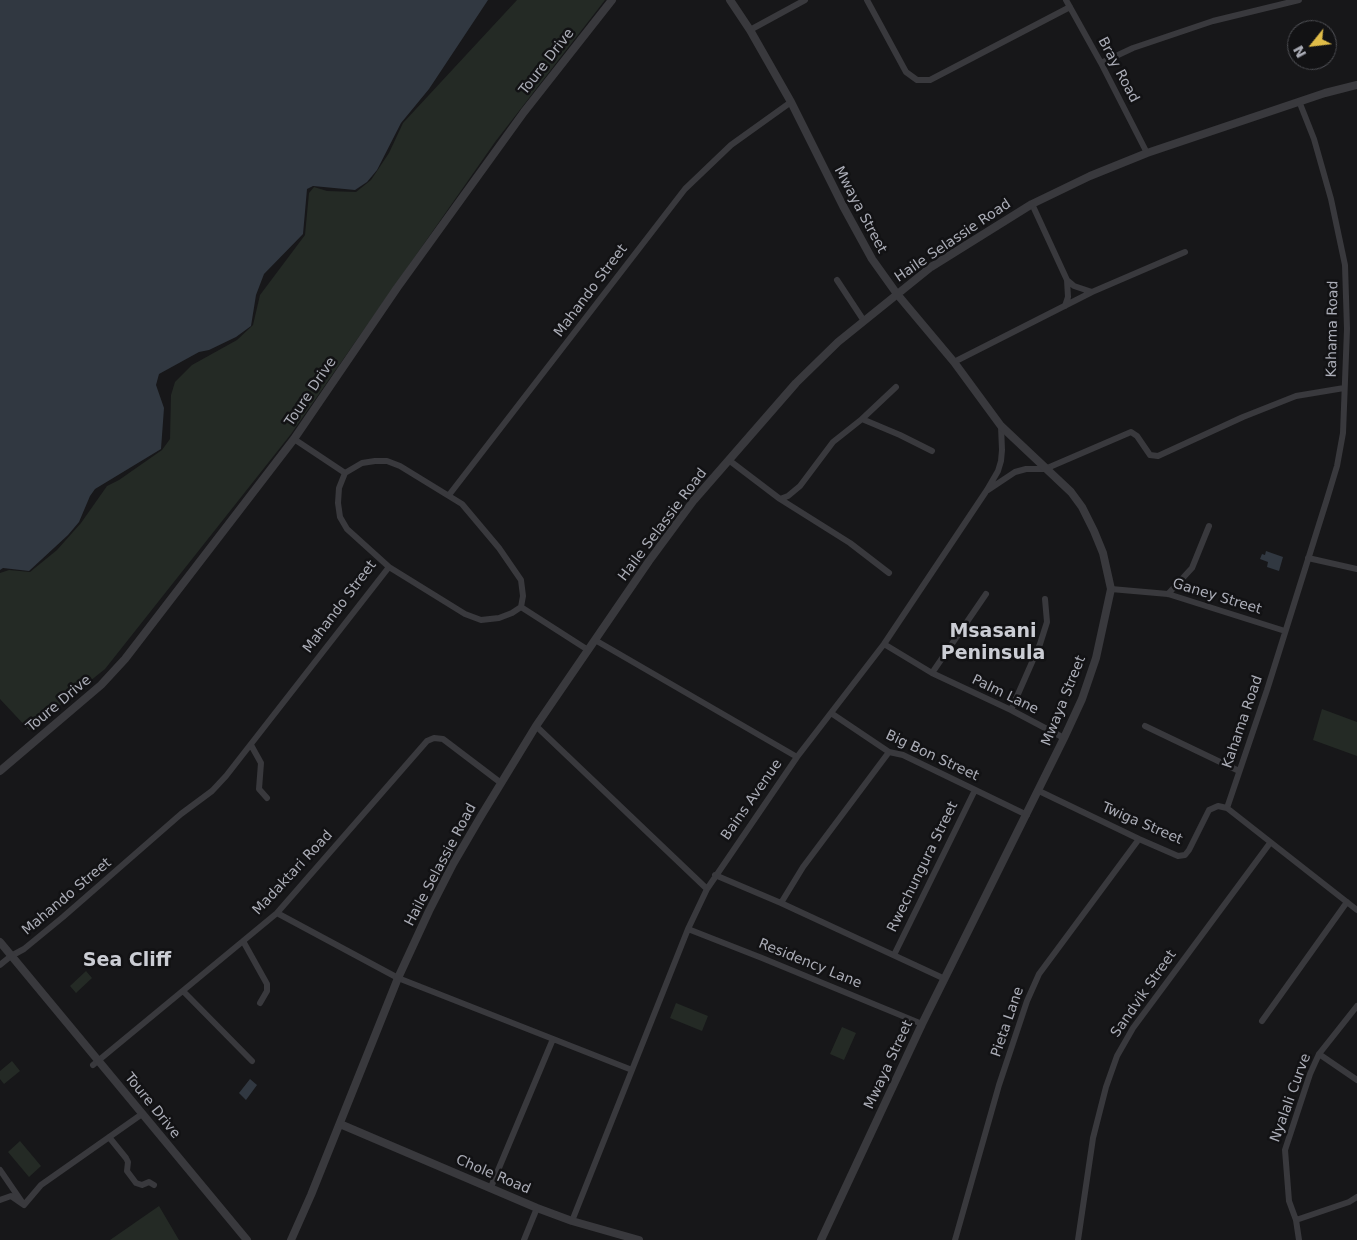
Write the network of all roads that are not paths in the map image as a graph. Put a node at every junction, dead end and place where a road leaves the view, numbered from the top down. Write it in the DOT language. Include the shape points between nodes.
graph roads {
  1 [pos="612,0"];
  2 [pos="730,0"];
  3 [pos="805,0"];
  4 [pos="867,0"];
  5 [pos="1066,0"];
  6 [pos="1299,0"];
  7 [pos="1070,7"];
  8 [pos="750,30"];
  9 [pos="1101,63"];
  10 [pos="1357,85"];
  11 [pos="1299,101"];
  12 [pos="791,102"];
  13 [pos="1147,153"];
  14 [pos="1032,204"];
  15 [pos="1185,252"];
  16 [pos="837,280"];
  17 [pos="1067,280"];
  18 [pos="1092,292"];
  19 [pos="897,294"];
  20 [pos="1065,306"];
  21 [pos="864,320"];
  22 [pos="954,362"];
  23 [pos="896,387"];
  24 [pos="1344,388"];
  25 [pos="862,419"];
  26 [pos="1001,426"];
  27 [pos="294,439"];
  28 [pos="932,452"];
  29 [pos="730,461"];
  30 [pos="1045,468"];
  31 [pos="344,473"];
  32 [pos="987,490"];
  33 [pos="449,495"];
  34 [pos="780,500"];
  35 [pos="1209,526"];
  36 [pos="1308,558"];
  37 [pos="389,567"];
  38 [pos="1357,569"];
  39 [pos="889,573"];
  40 [pos="1111,588"];
  41 [pos="986,594"];
  42 [pos="1168,594"];
  43 [pos="1045,599"];
  44 [pos="521,607"];
  45 [pos="1285,631"];
  46 [pos="595,640"];
  47 [pos="884,644"];
  48 [pos="588,650"];
  49 [pos="932,673"];
  50 [pos="1011,710"];
  51 [pos="831,713"];
  52 [pos="536,726"];
  53 [pos="1145,726"];
  54 [pos="1064,738"];
  55 [pos="251,745"];
  56 [pos="889,752"];
  57 [pos="797,757"];
  58 [pos="0,771"];
  59 [pos="1239,771"];
  60 [pos="501,783"];
  61 [pos="975,790"];
  62 [pos="1039,790"];
  63 [pos="266,798"];
  64 [pos="1227,808"];
  65 [pos="1027,815"];
  66 [pos="1139,839"];
  67 [pos="1270,843"];
  68 [pos="715,874"];
  69 [pos="707,889"];
  70 [pos="1347,902"];
  71 [pos="781,903"];
  72 [pos="1357,910"];
  73 [pos="277,913"];
  74 [pos="688,929"];
  75 [pos="243,941"];
  76 [pos="0,942"];
  77 [pos="894,955"];
  78 [pos="12,956"];
  79 [pos="0,965"];
  80 [pos="398,978"];
  81 [pos="945,979"];
  82 [pos="183,991"];
  83 [pos="260,1002"];
  84 [pos="1357,1006"];
  85 [pos="1262,1021"];
  86 [pos="922,1024"];
  87 [pos="553,1039"];
  88 [pos="1319,1054"];
  89 [pos="252,1061"];
  90 [pos="96,1062"];
  91 [pos="632,1070"];
  92 [pos="1357,1080"];
  93 [pos="142,1114"];
  94 [pos="340,1124"];
  95 [pos="109,1137"];
  96 [pos="0,1170"];
  97 [pos="154,1185"];
  98 [pos="491,1187"];
  99 [pos="1357,1197"];
  100 [pos="0,1200"];
  101 [pos="24,1205"];
  102 [pos="537,1208"];
  103 [pos="1296,1220"];
  104 [pos="572,1221"];
  105 [pos="247,1240"];
  106 [pos="291,1240"];
  107 [pos="524,1240"];
  108 [pos="639,1240"];
  109 [pos="821,1240"];
  110 [pos="955,1240"];
  111 [pos="1078,1240"];
  112 [pos="1299,1240"];
  1 -- 27 [label="street, Toure Drive" via="524,112 397,288"];
  2 -- 8 [label="street, Mwaya Street"];
  3 -- 8 [label="street"];
  4 -- 7 [label="street" via="906,72 917,80 930,80"];
  5 -- 7 [label="street, Bray Road"];
  6 -- 9 [label="street" via="1213,21 1133,48"];
  7 -- 9 [label="street, Bray Road"];
  8 -- 12 [label="street, Mwaya Street"];
  9 -- 13 [label="street, Bray Road"];
  10 -- 11 [label="street, Haile Selassie Road"];
  11 -- 13 [label="street, Haile Selassie Road"];
  11 -- 24 [label="street, Kahama Road" via="1314,139 1345,265 1347,329"];
  12 -- 19 [label="street, Mwaya Street" via="843,206"];
  12 -- 33 [label="street, Mahando Street" via="731,145 685,189"];
  13 -- 14 [label="street, Haile Selassie Road"];
  14 -- 17 [label="street"];
  14 -- 19 [label="street, Haile Selassie Road" via="956,251"];
  15 -- 18 [label="street"];
  16 -- 21 [label="street"];
  17 -- 18 [label="street"];
  17 -- 20 [label="street"];
  18 -- 20 [label="street"];
  19 -- 21 [label="street, Haile Selassie Road"];
  19 -- 22 [label="street, Mwaya Street"];
  20 -- 22 [label="street"];
  21 -- 29 [label="street, Haile Selassie Road" via="796,383"];
  22 -- 26 [label="street, Mwaya Street"];
  23 -- 25 [label="street"];
  24 -- 30 [label="street" via="1296,396 1158,456 1150,455 1131,432"];
  24 -- 36 [label="street, Kahama Road" via="1343,433 1337,466"];
  25 -- 28 [label="street"];
  25 -- 34 [label="street" via="833,442 800,486"];
  26 -- 30 [label="street, Mwaya Street"];
  26 -- 32 [label="street, Bains Avenue" via="1001,461"];
  27 -- 31 [label="street"];
  27 -- 58 [label="street, Toure Drive" via="125,659 101,686"];
  29 -- 34 [label="street"];
  29 -- 46 [label="street, Haile Selassie Road" via="694,500"];
  30 -- 32 [label="street" via="1016,472"];
  30 -- 40 [label="street, Mwaya Street" via="1082,507 1103,554"];
  31 -- 33 [label="street" via="362,463 387,461"];
  31 -- 37 [label="street, Mahando Street" via="339,488 340,516 347,529"];
  32 -- 47 [label="street, Bains Avenue"];
  33 -- 44 [label="street" via="472,515 521,580"];
  34 -- 39 [label="street" via="850,543"];
  35 -- 42 [label="street" via="1192,568"];
  36 -- 38 [label="street"];
  36 -- 45 [label="street, Kahama Road"];
  37 -- 44 [label="street" via="448,605 482,620 499,618"];
  37 -- 55 [label="street, Mahando Street"];
  40 -- 42 [label="street, Ganey Street"];
  40 -- 54 [label="street, Mwaya Street" via="1096,658"];
  41 -- 49 [label="street"];
  42 -- 45 [label="street, Ganey Street"];
  43 -- 50 [label="street" via="1047,622"];
  44 -- 48 [label="street"];
  45 -- 59 [label="street, Kahama Road"];
  46 -- 48 [label="street, Haile Selassie Road"];
  46 -- 57 [label="street"];
  47 -- 49 [label="street, Palm Lane"];
  47 -- 51 [label="street, Bains Avenue"];
  48 -- 52 [label="street, Haile Selassie Road"];
  49 -- 50 [label="street, Palm Lane"];
  50 -- 54 [label="street, Palm Lane"];
  51 -- 56 [label="street, Big Bon Street"];
  51 -- 57 [label="street, Bains Avenue"];
  52 -- 60 [label="street, Haile Selassie Road"];
  52 -- 69 [label="street"];
  53 -- 59 [label="street"];
  54 -- 62 [label="street, Mwaya Street"];
  55 -- 63 [label="street" via="261,763 259,789"];
  55 -- 78 [label="street, Mahando Street" via="212,790 64,917"];
  56 -- 61 [label="street, Big Bon Street" via="903,754"];
  56 -- 71 [label="street" via="803,867"];
  57 -- 68 [label="street, Bains Avenue"];
  59 -- 64 [label="street, Kahama Road"];
  60 -- 73 [label="street, Madaktari Road" via="442,739 430,739"];
  60 -- 80 [label="street, Haile Selassie Road" via="453,864"];
  61 -- 65 [label="street, Big Bon Street"];
  61 -- 77 [label="street, Rwechungura Street"];
  62 -- 65 [label="street, Mwaya Street"];
  62 -- 66 [label="street, Twiga Street"];
  64 -- 66 [label="street, Twiga Street" via="1218,806 1209,810 1185,855 1178,856"];
  64 -- 67 [label="street"];
  65 -- 81 [label="street, Mwaya Street"];
  66 -- 110 [label="street, Pieta Lane" via="1039,974 1000,1085"];
  67 -- 70 [label="street"];
  67 -- 111 [label="street, Sandvik Street" via="1133,1028 1117,1056 1092,1138"];
  68 -- 69 [label="street, Bains Avenue"];
  68 -- 71 [label="street"];
  69 -- 74 [label="street, Bains Avenue"];
  70 -- 72 [label="street"];
  70 -- 85 [label="street"];
  71 -- 77 [label="street"];
  73 -- 75 [label="street, Madaktari Road"];
  73 -- 80 [label="street"];
  74 -- 86 [label="street, Residency Lane"];
  74 -- 91 [label="street, Bains Avenue"];
  75 -- 82 [label="street, Madaktari Road"];
  75 -- 83 [label="street" via="266,984 267,991"];
  76 -- 78 [label="street, Toure Drive"];
  77 -- 81 [label="street"];
  78 -- 79 [label="street, Mahando Street"];
  78 -- 90 [label="street, Toure Drive"];
  80 -- 87 [label="street"];
  80 -- 94 [label="street, Haile Selassie Road"];
  81 -- 86 [label="street, Mwaya Street"];
  82 -- 89 [label="street"];
  82 -- 90 [label="street, Madaktari Road"];
  84 -- 88 [label="street, Nyalali Curve"];
  86 -- 109 [label="street, Mwaya Street"];
  87 -- 91 [label="street"];
  87 -- 98 [label="street"];
  88 -- 92 [label="street"];
  88 -- 103 [label="street, Nyalali Curve" via="1284,1150 1288,1201"];
  90 -- 93 [label="street, Toure Drive"];
  91 -- 104 [label="street, Bains Avenue"];
  93 -- 95 [label="street"];
  93 -- 105 [label="street, Toure Drive"];
  94 -- 98 [label="street, Chole Road"];
  94 -- 106 [label="street, Haile Selassie Road"];
  95 -- 97 [label="street" via="126,1158 132,1179 139,1185 150,1182"];
  95 -- 101 [label="street" via="41,1185"];
  96 -- 101 [label="street"];
  98 -- 102 [label="street, Chole Road"];
  99 -- 103 [label="street"];
  100 -- 101 [label="street" via="11,1196"];
  102 -- 104 [label="street, Chole Road"];
  102 -- 107 [label="street"];
  103 -- 112 [label="street, Nyalali Curve"];
  104 -- 108 [label="street, Chole Road"];
}
